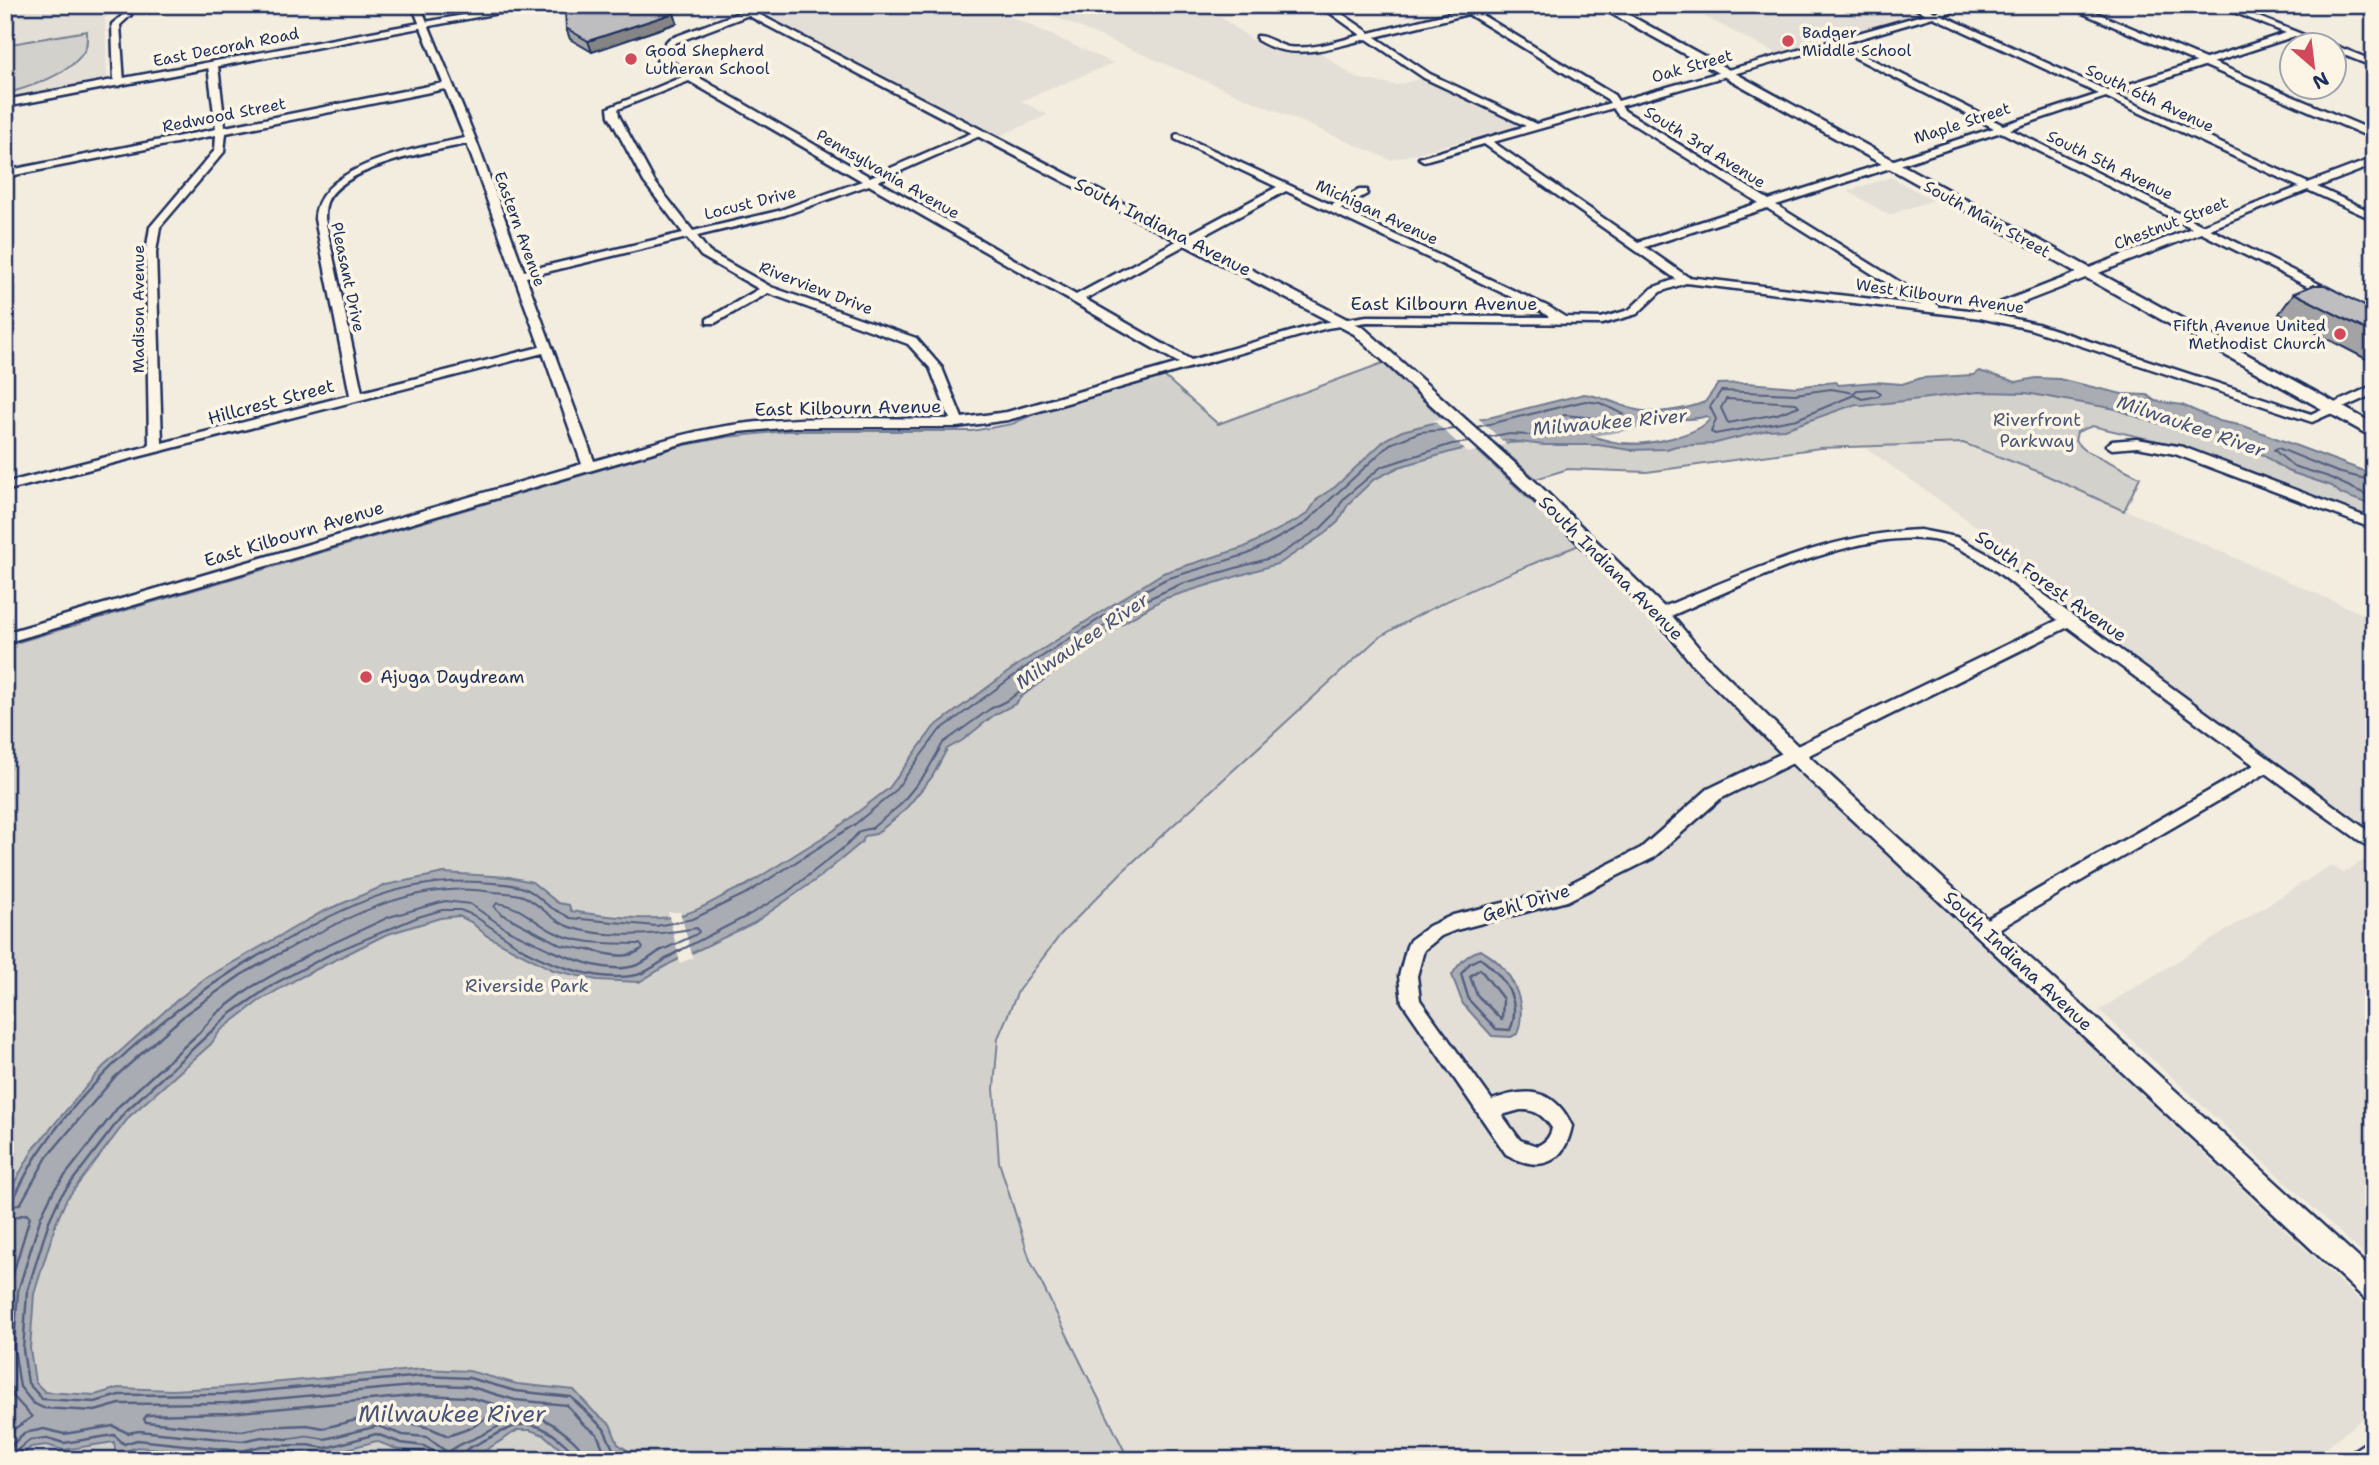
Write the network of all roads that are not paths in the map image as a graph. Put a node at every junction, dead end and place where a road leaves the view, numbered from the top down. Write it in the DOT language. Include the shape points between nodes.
graph roads {
  1 [pos="416,5"];
  2 [pos="535,5"];
  3 [pos="733,5"];
  4 [pos="1323,5"];
  5 [pos="1493,5"];
  6 [pos="1602,5"];
  7 [pos="1913,5"];
  8 [pos="1968,5"];
  9 [pos="2069,5"];
  10 [pos="2220,5"];
  11 [pos="2238,5"];
  12 [pos="1465,8"];
  13 [pos="746,13"];
  14 [pos="127,15"];
  15 [pos="1935,15"];
  16 [pos="424,26"];
  17 [pos="2293,32"];
  18 [pos="2295,32"];
  19 [pos="1369,36"];
  20 [pos="1261,38"];
  21 [pos="2278,39"];
  22 [pos="1833,43"];
  23 [pos="2348,54"];
  24 [pos="2202,62"];
  25 [pos="2374,64"];
  26 [pos="213,66"];
  27 [pos="1723,74"];
  28 [pos="689,78"];
  29 [pos="119,83"];
  30 [pos="449,85"];
  31 [pos="2102,94"];
  32 [pos="5,104"];
  33 [pos="1615,105"];
  34 [pos="1537,128"];
  35 [pos="1999,128"];
  36 [pos="221,132"];
  37 [pos="979,133"];
  38 [pos="2374,135"];
  39 [pos="1178,137"];
  40 [pos="471,140"];
  41 [pos="1486,141"];
  42 [pos="1424,159"];
  43 [pos="2374,161"];
  44 [pos="1888,164"];
  45 [pos="5,174"];
  46 [pos="868,182"];
  47 [pos="1286,187"];
  48 [pos="2307,187"];
  49 [pos="1363,192"];
  50 [pos="1768,204"];
  51 [pos="1334,208"];
  52 [pos="2374,217"];
  53 [pos="2201,227"];
  54 [pos="691,234"];
  55 [pos="1189,240"];
  56 [pos="1638,246"];
  57 [pos="2085,274"];
  58 [pos="520,275"];
  59 [pos="1685,280"];
  60 [pos="767,289"];
  61 [pos="1656,290"];
  62 [pos="2338,297"];
  63 [pos="1077,299"];
  64 [pos="1939,310"];
  65 [pos="1980,315"];
  66 [pos="1561,320"];
  67 [pos="711,321"];
  68 [pos="1345,322"];
  69 [pos="546,349"];
  70 [pos="1189,363"];
  71 [pos="2374,389"];
  72 [pos="357,397"];
  73 [pos="2332,410"];
  74 [pos="957,423"];
  75 [pos="2374,432"];
  76 [pos="2112,445"];
  77 [pos="156,450"];
  78 [pos="589,465"];
  79 [pos="5,488"];
  80 [pos="2374,525"];
  81 [pos="1661,614"];
  82 [pos="2068,621"];
  83 [pos="5,638"];
  84 [pos="1795,755"];
  85 [pos="2267,765"];
  86 [pos="2374,844"];
  87 [pos="1984,929"];
  88 [pos="1487,1112"];
  89 [pos="2374,1290"];
  90 [pos="2374,1448"];
  91 [pos="2359,1460"];
  1 -- 16 [label="street, Eastern Avenue"];
  2 -- 16 [label="street, East Decorah Road"];
  3 -- 13 [label="street, South Indiana Avenue"];
  4 -- 19 [label="street"];
  5 -- 12 [label="street"];
  6 -- 27 [label="main road, South Main Street"];
  7 -- 15 [label="street, South 6th Avenue"];
  8 -- 15 [label="street, Oak Street"];
  9 -- 24 [label="street"];
  10 -- 17 [label="street"];
  11 -- 18 [label="street"];
  12 -- 19 [label="street"];
  12 -- 33 [label="street, South 3rd Avenue" via="1611,97"];
  13 -- 28 [label="street, Pennsylvania Avenue" via="666,46 662,60"];
  13 -- 37 [label="street, South Indiana Avenue"];
  14 -- 29 [label="street" via="116,24"];
  15 -- 22 [label="street, Oak Street"];
  15 -- 31 [label="street, South 6th Avenue"];
  16 -- 26 [label="street, East Decorah Road"];
  16 -- 30 [label="street, Eastern Avenue"];
  19 -- 20 [label="street" via="1292,51 1272,47"];
  19 -- 34 [label="street" via="1450,89"];
  21 -- 24 [label="street, Maple Street"];
  22 -- 27 [label="street, Oak Street"];
  22 -- 35 [label="street, South 5th Avenue"];
  23 -- 25 [label="street"];
  24 -- 31 [label="street, Maple Street"];
  24 -- 38 [label="street"];
  26 -- 29 [label="street, East Decorah Road"];
  26 -- 36 [label="street, Madison Avenue"];
  27 -- 33 [label="street, Oak Street"];
  27 -- 44 [label="main road, South Main Street"];
  28 -- 46 [label="street, Pennsylvania Avenue"];
  28 -- 54 [label="street, Riverview Drive" via="609,107 649,182"];
  29 -- 32 [label="street, East Decorah Road"];
  30 -- 36 [label="street, Redwood Street"];
  30 -- 40 [label="street, Eastern Avenue"];
  31 -- 35 [label="street, Maple Street"];
  31 -- 48 [label="street, South 6th Avenue"];
  33 -- 34 [label="street, Oak Street"];
  33 -- 50 [label="street, South 3rd Avenue"];
  34 -- 41 [label="street, Oak Street"];
  35 -- 44 [label="street, Maple Street"];
  35 -- 53 [label="street, South 5th Avenue"];
  36 -- 45 [label="street, Redwood Street"];
  36 -- 77 [label="street, Madison Avenue" via="220,150 155,227 151,252"];
  37 -- 46 [label="street, Locust Drive"];
  37 -- 55 [label="street, South Indiana Avenue"];
  39 -- 47 [label="street, Michigan Avenue"];
  40 -- 58 [label="street, Eastern Avenue"];
  40 -- 72 [label="street, Pleasant Drive" via="372,166 339,185 322,202 320,219"];
  41 -- 42 [label="street, Oak Street"];
  41 -- 56 [label="street"];
  43 -- 48 [label="street, Chestnut Street"];
  44 -- 50 [label="street, Maple Street"];
  44 -- 57 [label="main road, South Main Street"];
  46 -- 54 [label="street, Locust Drive" via="781,212"];
  46 -- 63 [label="street, Pennsylvania Avenue"];
  47 -- 51 [label="street, Michigan Avenue"];
  47 -- 55 [label="street"];
  48 -- 52 [label="street, South 6th Avenue"];
  48 -- 53 [label="street, Chestnut Street"];
  49 -- 51 [label="street"];
  50 -- 56 [label="street, Maple Street"];
  50 -- 64 [label="street, South 3rd Avenue"];
  51 -- 66 [label="street, Michigan Avenue"];
  53 -- 57 [label="street, Chestnut Street"];
  53 -- 62 [label="street, South 5th Avenue"];
  54 -- 58 [label="street, Locust Drive"];
  54 -- 60 [label="street, Riverview Drive" via="705,254"];
  55 -- 63 [label="street"];
  55 -- 68 [label="street, South Indiana Avenue"];
  56 -- 59 [label="street"];
  57 -- 65 [label="street, Chestnut Street"];
  57 -- 73 [label="main road, South Main Street"];
  58 -- 69 [label="street, Eastern Avenue"];
  59 -- 61 [label="street, West Kilbourn Avenue"];
  59 -- 64 [label="street, West Kilbourn Avenue"];
  60 -- 67 [label="street"];
  60 -- 74 [label="street, Riverview Drive" via="912,341 941,374"];
  61 -- 66 [label="street, East Kilbourn Avenue" via="1633,312 1620,317"];
  63 -- 70 [label="street, Pennsylvania Avenue"];
  64 -- 65 [label="street, West Kilbourn Avenue"];
  65 -- 73 [label="street, West Kilbourn Avenue" via="2033,326 2312,418"];
  66 -- 68 [label="street, East Kilbourn Avenue"];
  68 -- 70 [label="street, East Kilbourn Avenue"];
  68 -- 81 [label="street, South Indiana Avenue" via="1495,454"];
  69 -- 72 [label="street, Hillcrest Street"];
  69 -- 78 [label="street, Eastern Avenue"];
  70 -- 74 [label="street, East Kilbourn Avenue" via="1008,415"];
  71 -- 73 [label="street, West Kilbourn Avenue"];
  72 -- 77 [label="street, Hillcrest Street"];
  73 -- 75 [label="main road, South Main Street"];
  74 -- 78 [label="street, East Kilbourn Avenue" via="794,423 738,428"];
  76 -- 80 [label="street" via="2137,443 2178,450"];
  77 -- 79 [label="street, Hillcrest Street"];
  78 -- 83 [label="street, East Kilbourn Avenue"];
  81 -- 82 [label="street, South Forest Avenue" via="1818,552 1889,536 1922,534 1974,551"];
  81 -- 84 [label="street, South Indiana Avenue" via="1698,659"];
  82 -- 84 [label="street, Gehl Drive"];
  82 -- 85 [label="street, South Forest Avenue"];
  84 -- 87 [label="street, South Indiana Avenue"];
  84 -- 88 [label="street, Gehl Drive" via="1714,794 1647,853 1561,896 1453,923 1416,946 1408,976 1411,1002"];
  85 -- 86 [label="street, South Forest Avenue"];
  85 -- 87 [label="street"];
  87 -- 89 [label="street, South Indiana Avenue"];
  90 -- 91 [label="street"];
}
